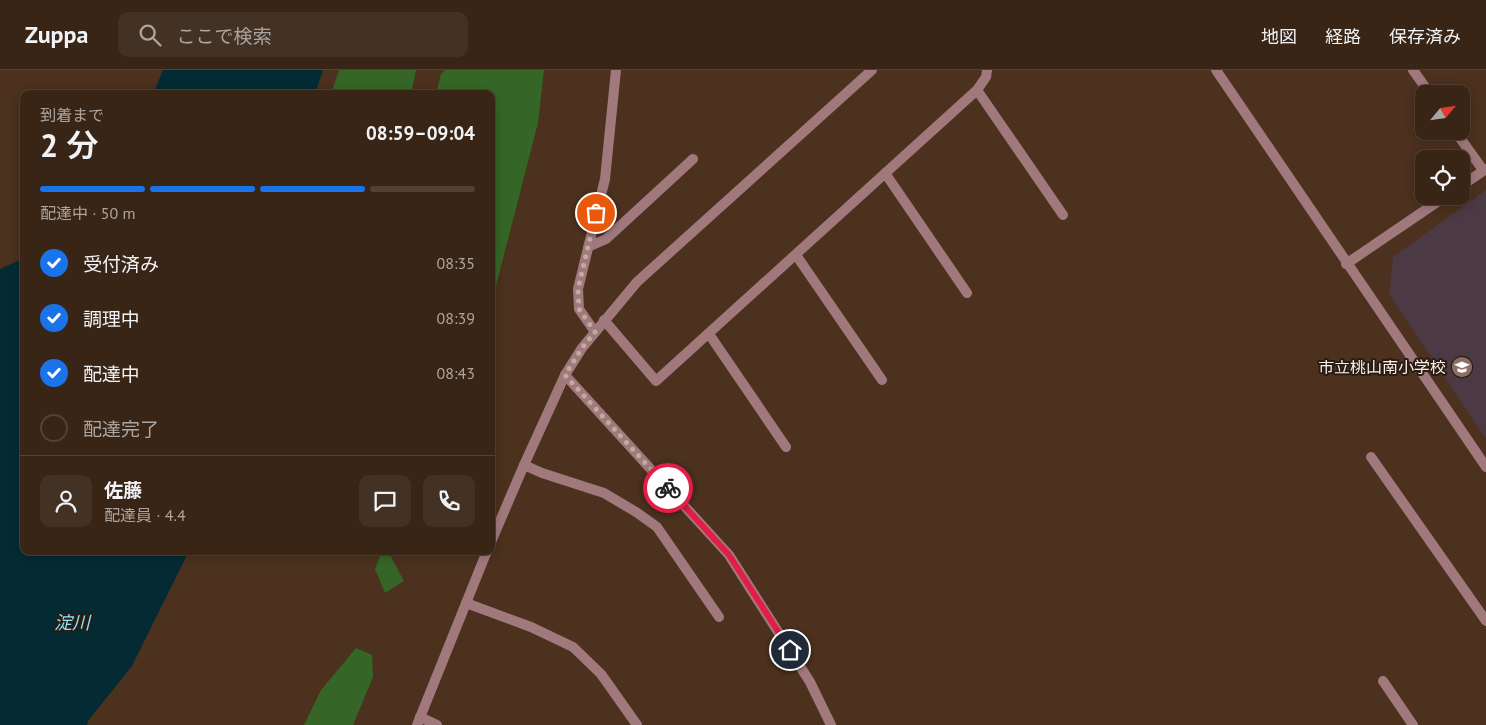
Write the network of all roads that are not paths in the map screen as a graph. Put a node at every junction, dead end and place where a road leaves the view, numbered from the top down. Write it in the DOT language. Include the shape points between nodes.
graph roads {
  1 [pos="616,70"];
  2 [pos="872,70"];
  3 [pos="987,70"];
  4 [pos="1216,70"];
  5 [pos="1413,70"];
  6 [pos="1424,85"];
  7 [pos="977,90"];
  8 [pos="1463,140"];
  9 [pos="693,159"];
  10 [pos="1485,169"];
  11 [pos="885,173"];
  12 [pos="1470,180"];
  13 [pos="1433,205"];
  14 [pos="1063,216"];
  15 [pos="588,247"];
  16 [pos="796,254"];
  17 [pos="1346,264"];
  18 [pos="968,293"];
  19 [pos="604,320"];
  20 [pos="595,332"];
  21 [pos="709,334"];
  22 [pos="565,375"];
  23 [pos="882,380"];
  24 [pos="786,447"];
  25 [pos="1371,457"];
  26 [pos="524,465"];
  27 [pos="1486,467"];
  28 [pos="495,533"];
  29 [pos="485,555"];
  30 [pos="466,603"];
  31 [pos="719,617"];
  32 [pos="1486,621"];
  33 [pos="1383,681"];
  34 [pos="419,721"];
  35 [pos="437,725"];
  36 [pos="637,725"];
  37 [pos="831,725"];
  38 [pos="1413,725"];
  1 -- 15 [label="street" via="605,179"];
  2 -- 19 [label="street" via="637,282"];
  3 -- 7 [label="street"];
  4 -- 17 [label="street"];
  5 -- 6 [label="street"];
  7 -- 11 [label="street"];
  7 -- 14 [label="street"];
  8 -- 10 [label="street"];
  9 -- 15 [label="street" via="606,239"];
  10 -- 12 [label="street"];
  11 -- 16 [label="street"];
  11 -- 18 [label="street"];
  13 -- 17 [label="street"];
  15 -- 20 [label="street" via="578,289 579,309"];
  16 -- 21 [label="street"];
  16 -- 23 [label="street"];
  17 -- 27 [label="street"];
  19 -- 20 [label="street"];
  19 -- 21 [label="street" via="656,381"];
  20 -- 22 [label="street"];
  21 -- 24 [label="street"];
  22 -- 26 [label="street"];
  22 -- 37 [label="street" via="729,555 810,682"];
  25 -- 32 [label="street"];
  26 -- 28 [label="street"];
  26 -- 31 [label="street" via="604,494 657,527"];
  29 -- 30 [label="street"];
  30 -- 34 [label="street"];
  30 -- 36 [label="street" via="531,627 573,647 601,674"];
  33 -- 38 [label="street"];
  34 -- 35 [label="street"];
}
